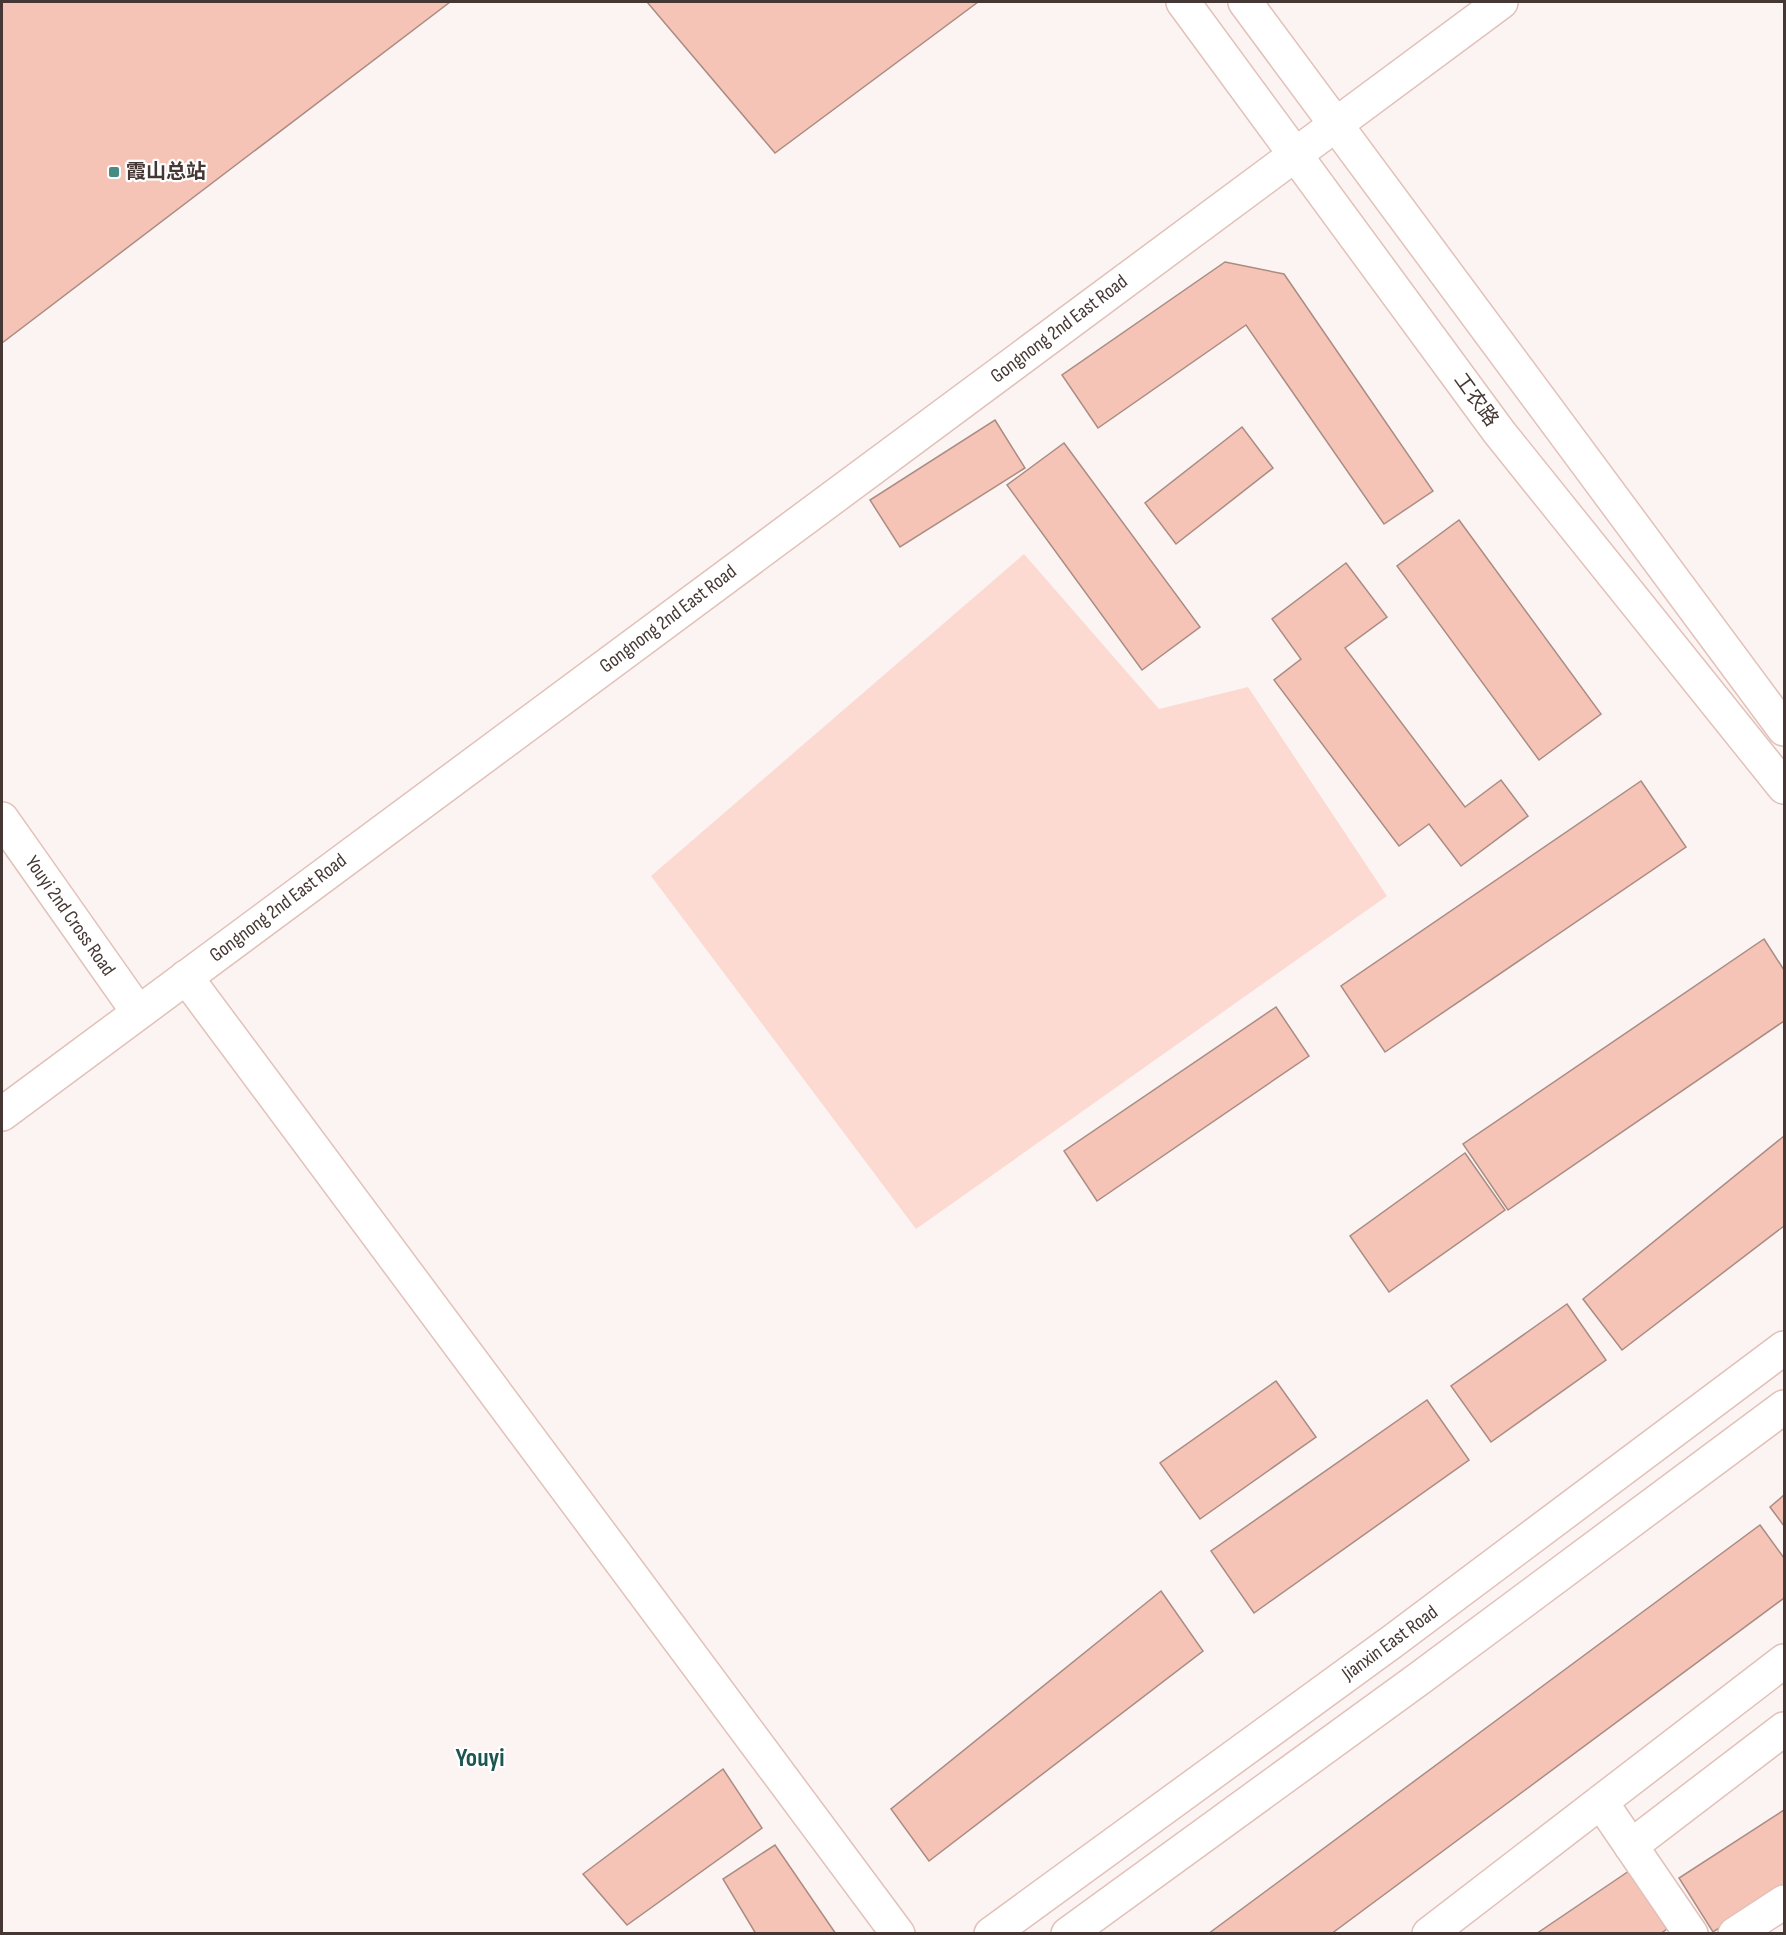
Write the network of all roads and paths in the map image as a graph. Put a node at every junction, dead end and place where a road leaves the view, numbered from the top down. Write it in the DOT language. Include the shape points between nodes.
graph roads {
  1 [pos="1183,2"];
  2 [pos="1245,2"];
  3 [pos="1501,2"];
  4 [pos="1336,124"];
  5 [pos="1295,154"];
  6 [pos="1785,729"];
  7 [pos="1785,787"];
  8 [pos="2,819"];
  9 [pos="186,977"];
  10 [pos="138,1012"];
  11 [pos="2,1114"];
  12 [pos="1785,1348"];
  13 [pos="1785,1407"];
  14 [pos="1784,1663"];
  15 [pos="1785,1729"];
  16 [pos="1601,1802"];
  17 [pos="1631,1846"];
  18 [pos="1785,1902"];
  19 [pos="898,1934"];
  20 [pos="991,1934"];
  21 [pos="1068,1934"];
  22 [pos="1429,1934"];
  23 [pos="1691,1934"];
  24 [pos="1735,1934"];
  1 -- 5 [label="street, 工农路"];
  2 -- 4 [label="street"];
  3 -- 4 [label="street, Gongnong 2nd East Road"];
  4 -- 5 [label="street, Gongnong 2nd East Road"];
  4 -- 6 [label="street"];
  5 -- 7 [label="street, 工农路" via="1499,432"];
  5 -- 9 [label="street, Gongnong 2nd East Road"];
  8 -- 10 [label="street, Youyi 2nd Cross Road"];
  9 -- 10 [label="street, Gongnong 2nd East Road"];
  9 -- 19 [label="street"];
  10 -- 11 [label="street, Gongnong 2nd East Road"];
  12 -- 20 [label="street, Jianxin East Road"];
  13 -- 21 [label="street"];
  14 -- 16 [label="street"];
  15 -- 17 [label="street"];
  16 -- 17 [label="street"];
  16 -- 22 [label="street"];
  17 -- 23 [label="street"];
  18 -- 24 [label="street"];
}
